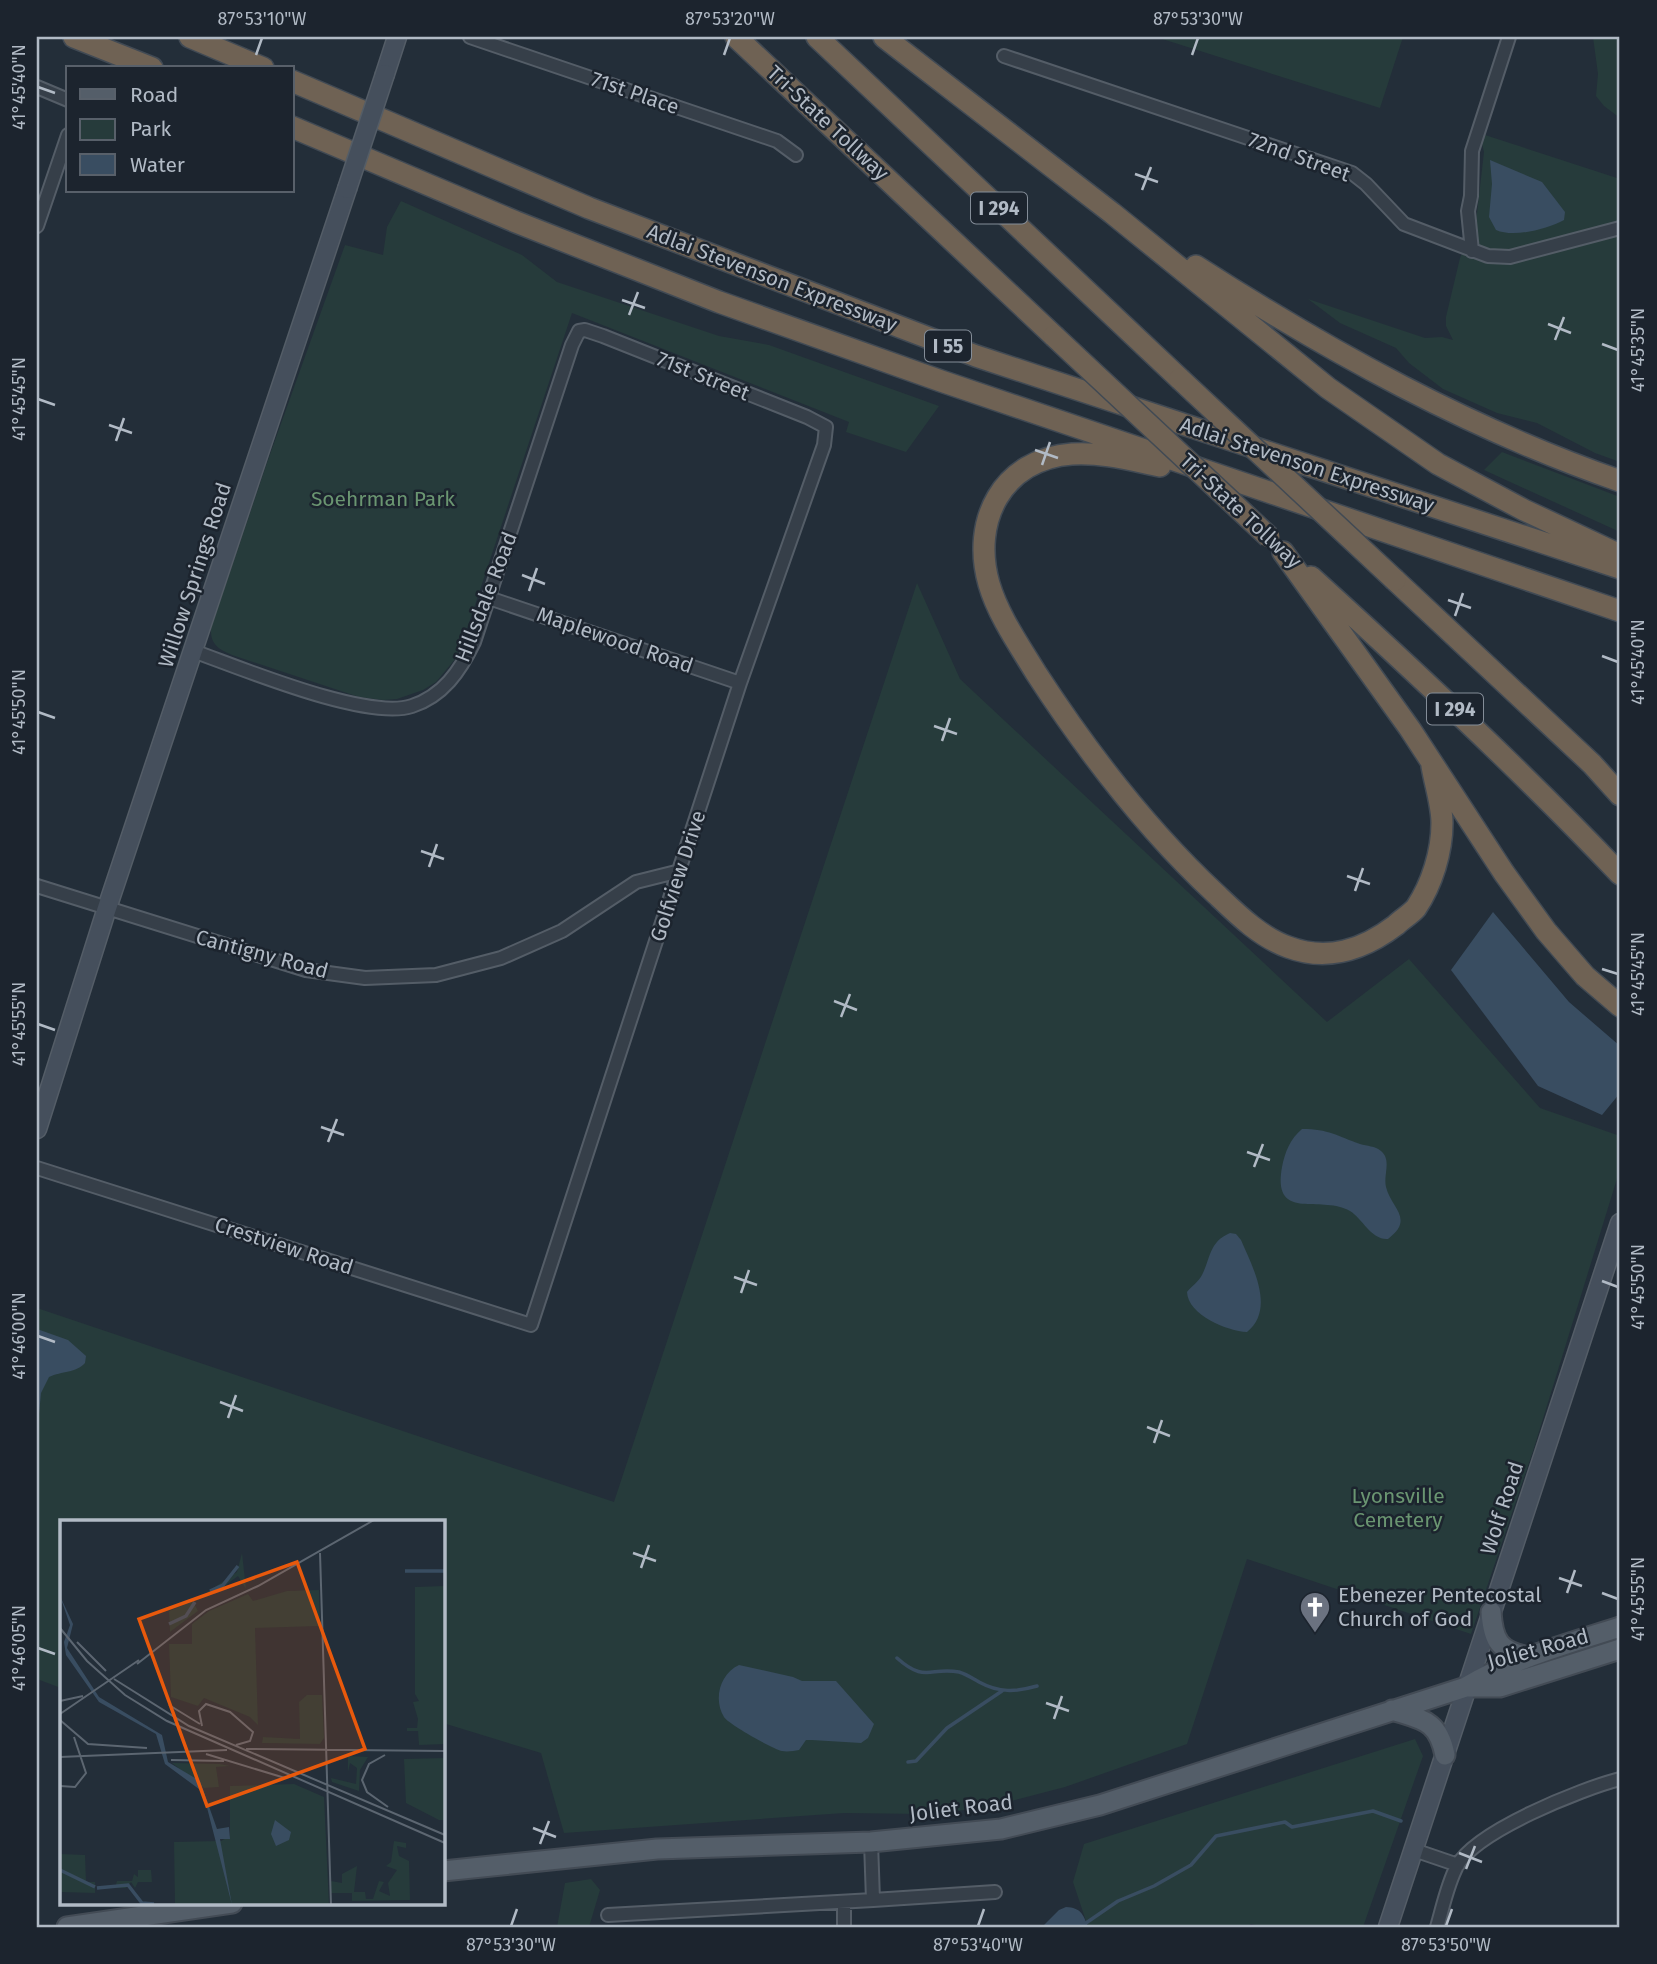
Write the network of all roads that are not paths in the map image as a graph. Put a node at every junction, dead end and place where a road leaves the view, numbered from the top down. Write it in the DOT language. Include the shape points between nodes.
graph roads {
  1 [pos="74,37"];
  2 [pos="190,37"];
  3 [pos="397,37"];
  4 [pos="470,37"];
  5 [pos="736,37"];
  6 [pos="817,37"];
  7 [pos="884,37"];
  8 [pos="1509,37"];
  9 [pos="1004,56"];
  10 [pos="147,66"];
  11 [pos="258,66"];
  12 [pos="294,82"];
  13 [pos="37,87"];
  14 [pos="66,99"];
  15 [pos="294,128"];
  16 [pos="66,141"];
  17 [pos="796,155"];
  18 [pos="1112,213"];
  19 [pos="37,226"];
  20 [pos="1616,229"];
  21 [pos="1472,251"];
  22 [pos="579,331"];
  23 [pos="826,427"];
  24 [pos="1620,481"];
  25 [pos="1267,491"];
  26 [pos="1276,544"];
  27 [pos="1620,555"];
  28 [pos="1620,568"];
  29 [pos="489,598"];
  30 [pos="1620,611"];
  31 [pos="193,651"];
  32 [pos="740,683"];
  33 [pos="1432,766"];
  34 [pos="1620,795"];
  35 [pos="680,871"];
  36 [pos="1620,874"];
  37 [pos="37,886"];
  38 [pos="107,908"];
  39 [pos="1620,1006"];
  40 [pos="37,1129"];
  41 [pos="37,1168"];
  42 [pos="1620,1223"];
  43 [pos="531,1325"];
  44 [pos="1491,1612"];
  45 [pos="1620,1627"];
  46 [pos="1620,1649"];
  47 [pos="1529,1657"];
  48 [pos="1466,1687"];
  49 [pos="1392,1710"];
  50 [pos="1445,1755"];
  51 [pos="1620,1779"];
  52 [pos="871,1842"];
  53 [pos="1414,1850"];
  54 [pos="1458,1865"];
  55 [pos="444,1871"];
  56 [pos="995,1892"];
  57 [pos="873,1900"];
  58 [pos="844,1902"];
  59 [pos="225,1904"];
  60 [pos="608,1915"];
  61 [pos="67,1927"];
  62 [pos="844,1927"];
  63 [pos="1388,1927"];
  64 [pos="1437,1927"];
  1 -- 10 [label="highway"];
  2 -- 11 [label="highway"];
  3 -- 31 [label="main road, Willow Springs Road, bridge"];
  4 -- 17 [label="street, 71st Place" via="777,141"];
  5 -- 26 [label="highway, Tri-State Tollway / I 294, bridge"];
  6 -- 34 [label="highway, I 294, bridge"];
  7 -- 18 [label="highway"];
  8 -- 21 [label="street" via="1472,151 1468,211"];
  9 -- 21 [label="street, 72nd Street" via="1352,173 1404,224"];
  12 -- 28 [label="highway, Adlai Stevenson Expressway / I 55" via="589,208 976,356"];
  13 -- 14 [label="street"];
  15 -- 25 [label="highway, Adlai Stevenson Expressway / I 55" via="719,302"];
  16 -- 19 [label="street"];
  18 -- 24 [label="highway" via="1344,356 1485,428"];
  18 -- 27 [label="highway" via="1328,388 1438,464"];
  20 -- 21 [label="street, 72nd Street" via="1510,257"];
  22 -- 23 [label="street, 71st Street" via="615,341"];
  22 -- 29 [label="street, Hillsdale Road"];
  23 -- 32 [label="street, Golfview Drive" via="824,445"];
  25 -- 30 [label="highway, Adlai Stevenson Expressway / I 55"];
  25 -- 33 [label="highway" via="1115,456 1071,454 1037,462 1006,486 987,518 983,552 990,587 1021,649 1129,802 1244,921 1286,947 1325,955 1349,951 1377,939 1415,910 1435,872 1442,823"];
  26 -- 33 [label="highway"];
  26 -- 36 [label="highway, Tri-State Tollway / I 294" via="1437,691"];
  29 -- 31 [label="street, Hillsdale Road" via="464,664 427,699 410,707 383,710 360,706"];
  29 -- 32 [label="street, Maplewood Road"];
  31 -- 38 [label="main road, Willow Springs Road"];
  32 -- 35 [label="street, Golfview Drive"];
  33 -- 39 [label="highway" via="1546,931 1585,976"];
  35 -- 38 [label="street, Cantigny Road" via="636,882 562,931 501,958 436,975 365,978 306,970"];
  35 -- 43 [label="street, Golfview Drive"];
  37 -- 38 [label="street, Cantigny Road"];
  38 -- 40 [label="main road, Willow Springs Road"];
  41 -- 43 [label="street, Crestview Road"];
  42 -- 44 [label="main road, Wolf Road"];
  44 -- 47 [label="main road" via="1499,1643 1509,1652"];
  44 -- 48 [label="main road, Wolf Road"];
  45 -- 47 [label="main road, Joliet Road"];
  46 -- 48 [label="main road, Joliet Road" via="1500,1687"];
  47 -- 48 [label="main road, Joliet Road"];
  48 -- 49 [label="main road, Joliet Road"];
  48 -- 50 [label="main road, Wolf Road"];
  49 -- 50 [label="main road" via="1430,1725 1438,1732"];
  49 -- 52 [label="main road, Joliet Road" via="1100,1805 1001,1829"];
  50 -- 53 [label="main road, Wolf Road"];
  51 -- 54 [label="street" via="1578,1791 1534,1812 1472,1846"];
  52 -- 55 [label="main road, Joliet Road" via="657,1849"];
  52 -- 57 [label="street"];
  53 -- 54 [label="street"];
  53 -- 63 [label="main road, Wolf Road"];
  54 -- 64 [label="street"];
  56 -- 57 [label="street"];
  57 -- 58 [label="street"];
  58 -- 60 [label="street"];
  58 -- 62 [label="street"];
  59 -- 61 [label="main road"];
}
